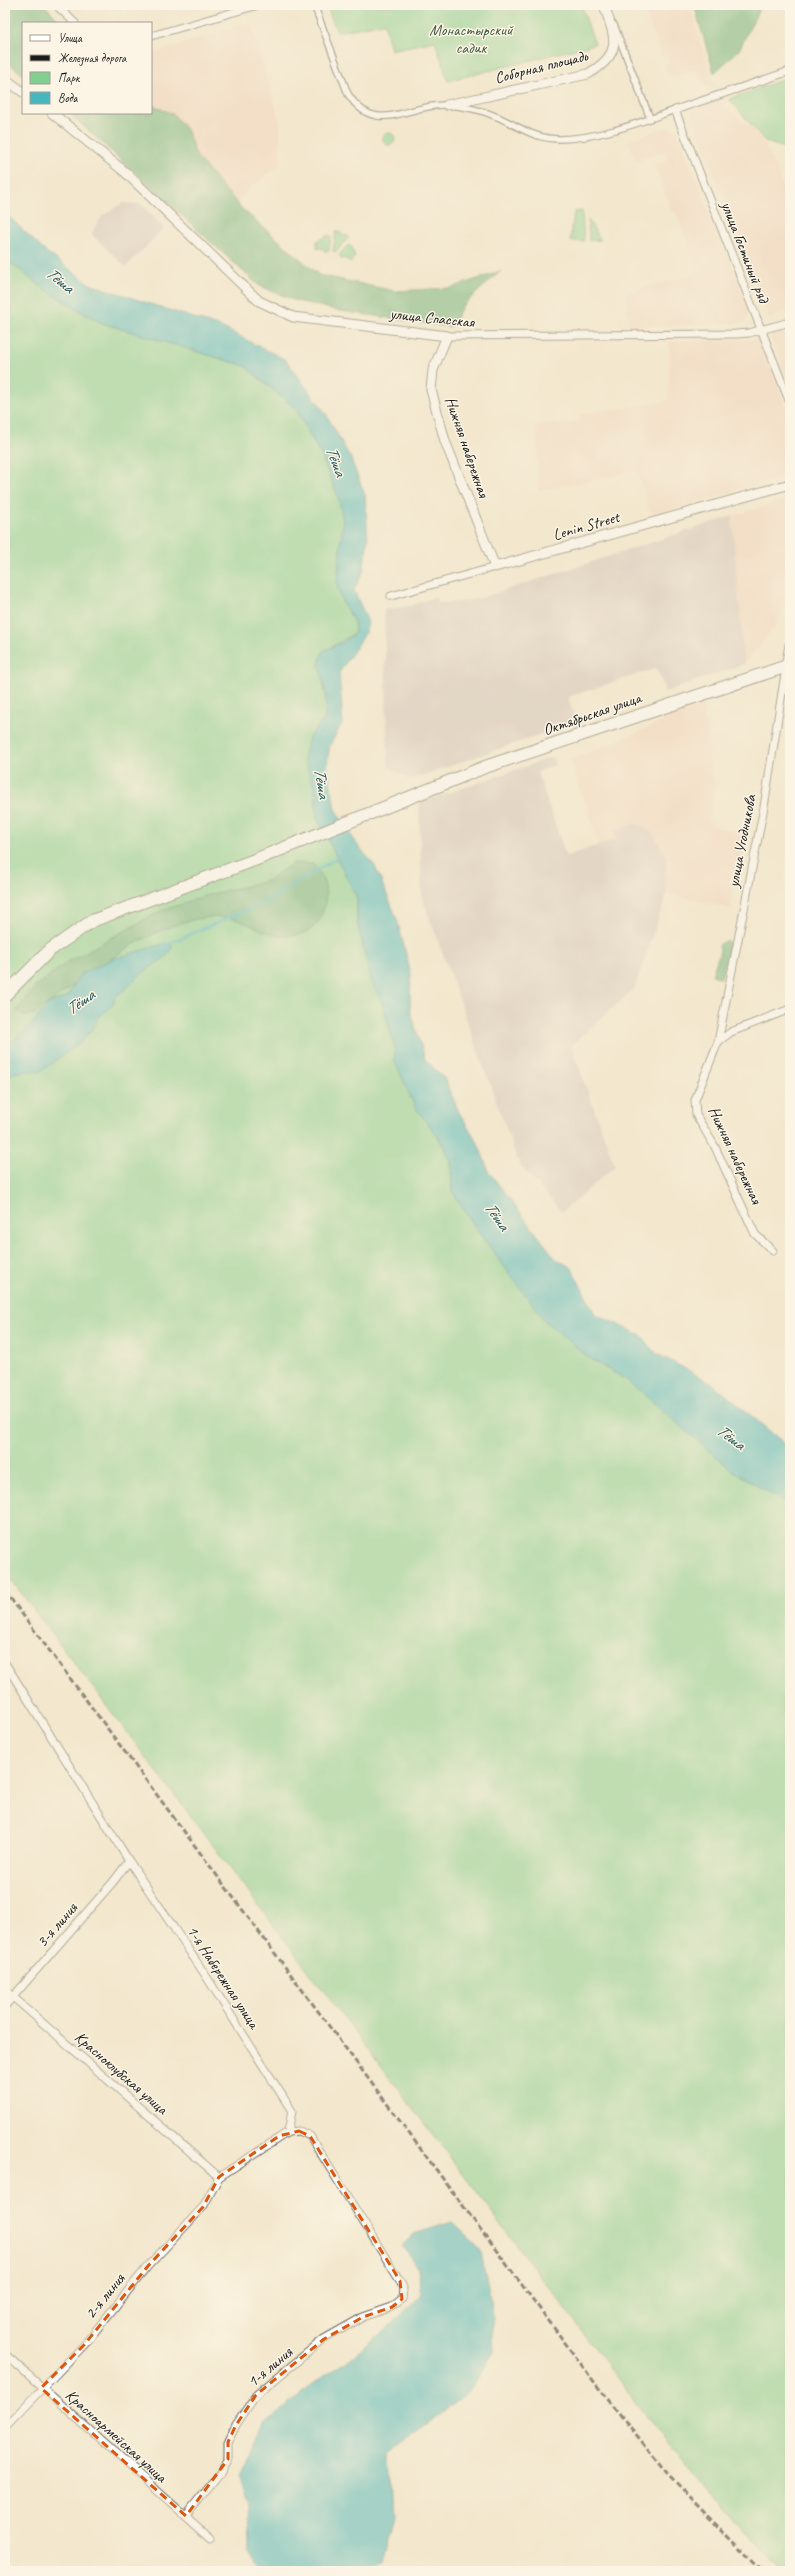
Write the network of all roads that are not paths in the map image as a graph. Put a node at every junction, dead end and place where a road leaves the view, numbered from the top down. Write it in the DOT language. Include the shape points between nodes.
graph roads {
  1 [pos="56,5"];
  2 [pos="258,5"];
  3 [pos="314,5"];
  4 [pos="605,5"];
  5 [pos="74,22"];
  6 [pos="152,36"];
  7 [pos="790,71"];
  8 [pos="5,79"];
  9 [pos="22,91"];
  10 [pos="447,105"];
  11 [pos="675,110"];
  12 [pos="53,114"];
  13 [pos="650,118"];
  14 [pos="790,322"];
  15 [pos="761,331"];
  16 [pos="447,336"];
  17 [pos="790,403"];
  18 [pos="790,484"];
  19 [pos="495,567"];
  20 [pos="391,596"];
  21 [pos="790,645"];
  22 [pos="788,666"];
  23 [pos="5,995"];
  24 [pos="790,1009"];
  25 [pos="718,1042"];
  26 [pos="774,1251"];
  27 [pos="5,1663"];
  28 [pos="129,1860"];
  29 [pos="5,1990"];
  30 [pos="13,1997"];
  31 [pos="5,2006"];
  32 [pos="288,2132"];
  33 [pos="218,2177"];
  34 [pos="5,2354"];
  35 [pos="41,2388"];
  36 [pos="5,2427"];
  37 [pos="186,2516"];
  38 [pos="210,2538"];
  1 -- 5 [label="street"];
  2 -- 6 [label="street"];
  3 -- 10 [label="street, Соборная площадь" via="348,94 356,107 367,114 386,117"];
  4 -- 10 [label="street, Соборная площадь" via="615,38 614,47 600,67 588,74"];
  4 -- 13 [label="street, Соборная площадь"];
  7 -- 11 [label="street"];
  8 -- 9 [label="street"];
  10 -- 13 [label="street, Соборная площадь" via="494,115 524,132 560,139 619,129"];
  11 -- 13 [label="street, Соборная площадь"];
  11 -- 15 [label="street, улица Гостиный ряд"];
  12 -- 16 [label="street, улица Спасская" via="125,172 260,301 293,317"];
  14 -- 15 [label="street, улица Спасская"];
  15 -- 16 [label="street, улица Спасская" via="736,334"];
  15 -- 17 [label="street, улица Гостиный ряд"];
  16 -- 19 [label="street, Нижняя набережная" via="433,370 431,390 445,441"];
  18 -- 19 [label="street, Lenin Street"];
  19 -- 20 [label="street, Lenin Street"];
  21 -- 22 [label="street, улица Угодникова"];
  22 -- 23 [label="main road, Октябрьская улица" via="485,767 257,859 92,921 50,950"];
  22 -- 25 [label="street, улица Угодникова" via="764,808"];
  24 -- 25 [label="street" via="731,1032"];
  25 -- 26 [label="street, Нижняя набережная" via="695,1100 696,1115 715,1147 755,1234"];
  27 -- 28 [label="street, 1-я Набережная улица"];
  28 -- 30 [label="street, 3-я линия" via="114,1882"];
  28 -- 32 [label="street, 1-я Набережная улица" via="292,2111"];
  29 -- 30 [label="street, Красноклубская улица"];
  30 -- 31 [label="street, 3-я линия"];
  30 -- 33 [label="street, Красноклубская улица"];
  32 -- 33 [label="street"];
  32 -- 37 [label="street, 1-я линия" via="299,2131 310,2136 400,2281 403,2288 402,2299 392,2307 363,2318 324,2339 256,2395 228,2442 228,2459"];
  33 -- 35 [label="street, 2-я линия" via="204,2207 148,2266 84,2345"];
  34 -- 35 [label="street, Красноармейская улица"];
  35 -- 36 [label="street, 2-я линия"];
  35 -- 37 [label="street, Красноармейская улица"];
  37 -- 38 [label="street, Красноармейская улица"];
}
